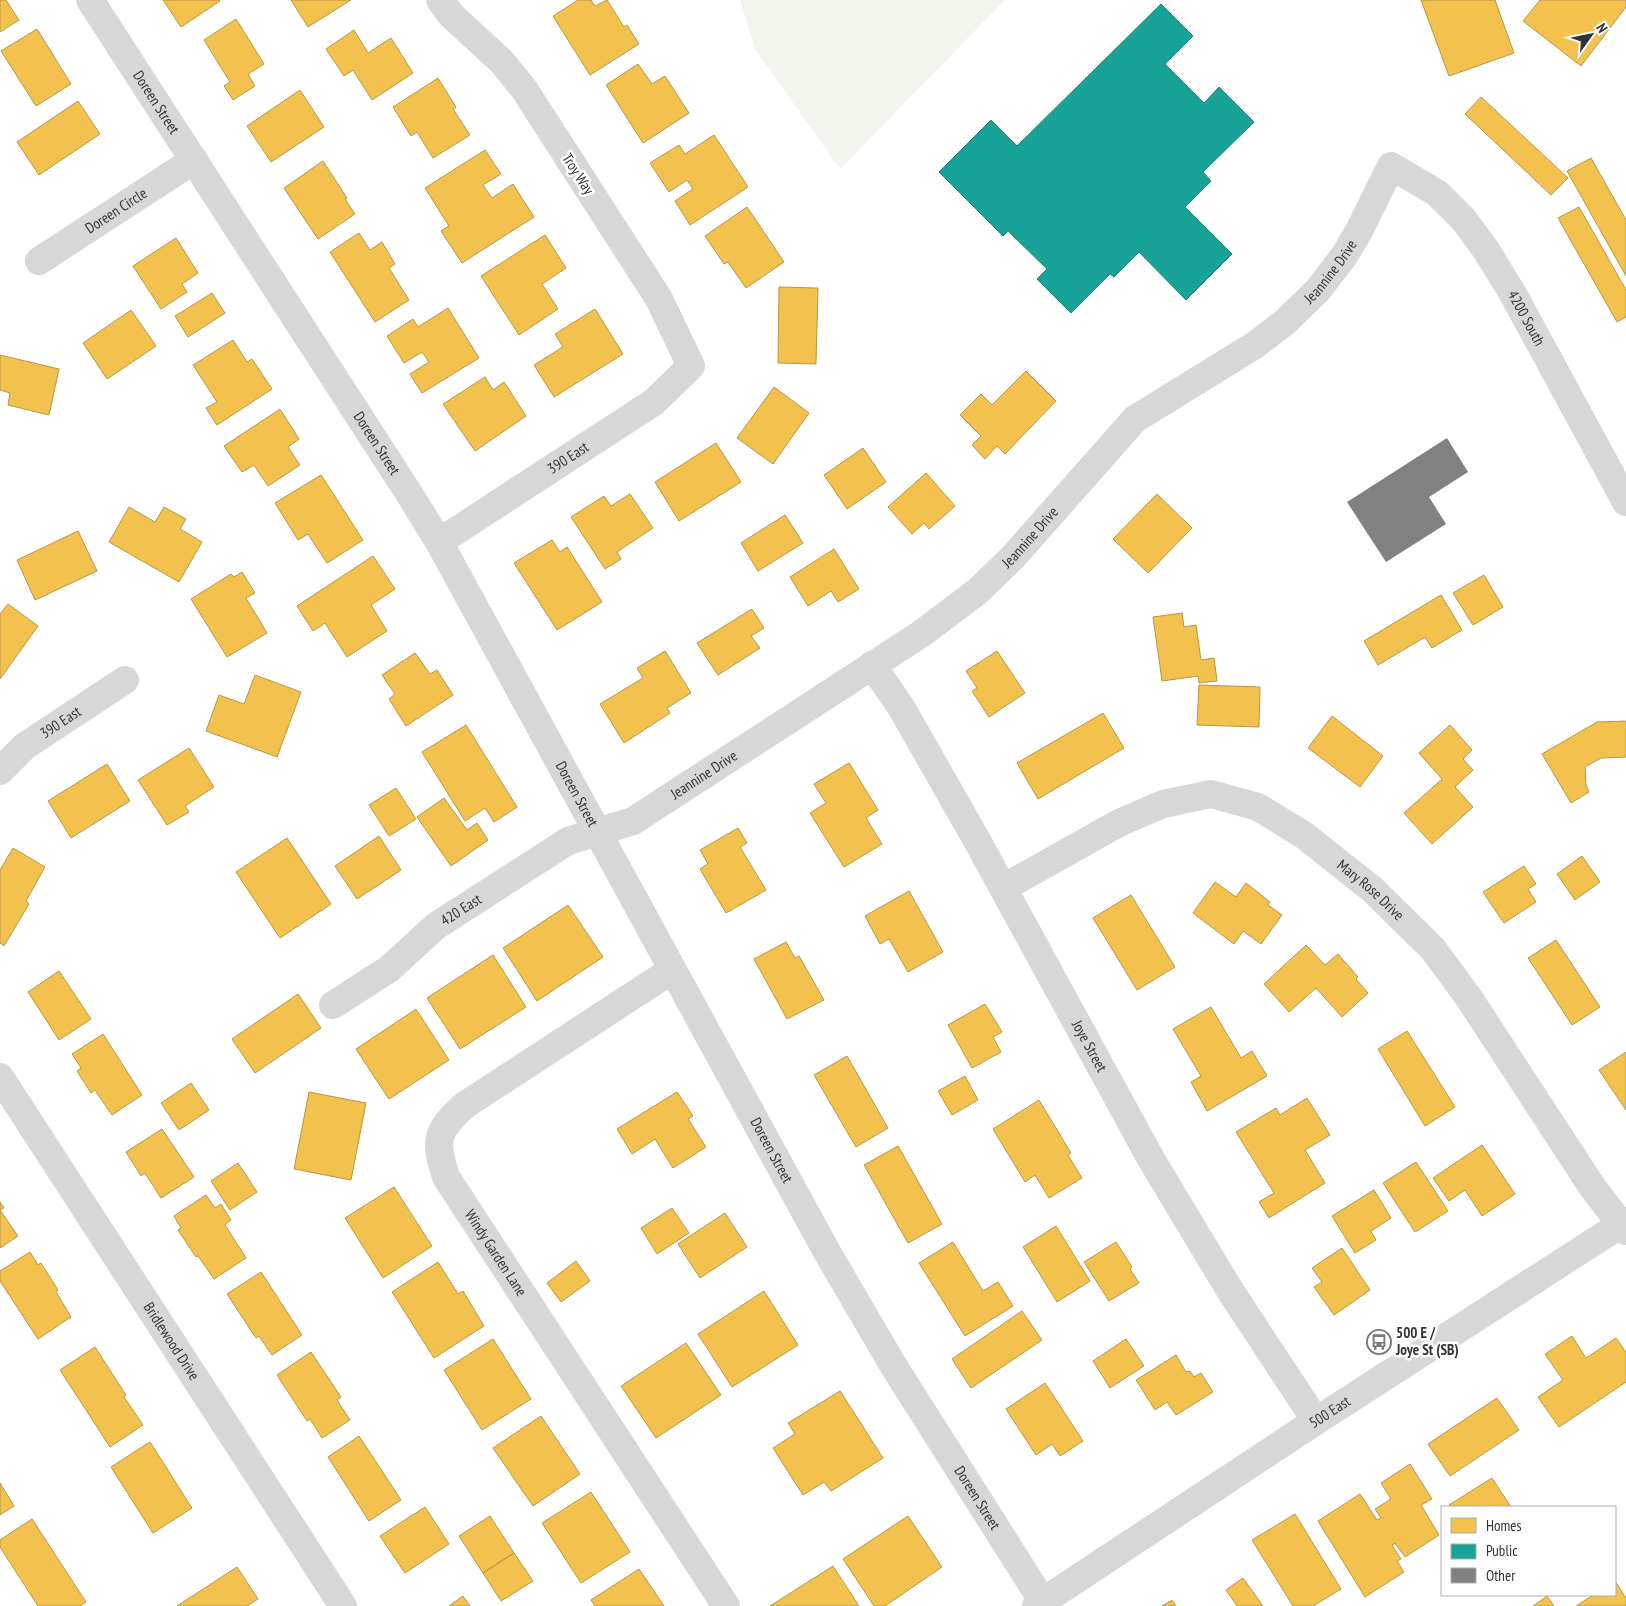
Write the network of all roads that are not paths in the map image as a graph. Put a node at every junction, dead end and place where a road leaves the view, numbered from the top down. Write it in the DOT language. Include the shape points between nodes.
graph roads {
  1 [pos="90,0"];
  2 [pos="440,0"];
  3 [pos="194,160"];
  4 [pos="1391,166"];
  5 [pos="40,261"];
  6 [pos="691,366"];
  7 [pos="1626,502"];
  8 [pos="439,542"];
  9 [pos="872,665"];
  10 [pos="125,680"];
  11 [pos="0,771"];
  12 [pos="598,832"];
  13 [pos="1003,888"];
  14 [pos="672,970"];
  15 [pos="333,1005"];
  16 [pos="0,1078"];
  17 [pos="1624,1225"];
  18 [pos="1316,1421"];
  19 [pos="1039,1604"];
  20 [pos="343,1606"];
  21 [pos="726,1606"];
  1 -- 3 [label="street, Doreen Street"];
  2 -- 6 [label="street, Troy Way" via="452,16 502,62 524,89 659,299"];
  3 -- 5 [label="street, Doreen Circle"];
  3 -- 8 [label="street, Doreen Street"];
  4 -- 7 [label="street, 4200 South" via="1437,193 1464,220 1486,250"];
  4 -- 9 [label="street, Jeannine Drive" via="1344,256 1318,290 1285,322 1255,345 1135,419 1013,557 978,591 921,634"];
  6 -- 8 [label="street, 390 East" via="654,402"];
  8 -- 12 [label="street, Doreen Street"];
  9 -- 12 [label="street, Jeannine Drive" via="633,821"];
  9 -- 13 [label="street, Joye Street" via="900,707"];
  10 -- 11 [label="street, 390 East" via="25,746"];
  12 -- 14 [label="street, Doreen Street"];
  12 -- 15 [label="street, 420 East" via="568,841 436,926 388,969"];
  13 -- 17 [label="street, Mary Rose Drive" via="1119,823 1163,804 1211,794 1258,807 1305,836 1365,884 1433,948 1470,998 1593,1188"];
  13 -- 18 [label="street, Joye Street" via="1151,1159 1231,1292"];
  14 -- 19 [label="street, Doreen Street" via="822,1244"];
  14 -- 21 [label="street, Windy Garden Lane" via="465,1105 449,1120 438,1139 446,1177"];
  16 -- 20 [label="street, Bridlewood Drive"];
  17 -- 18 [label="street, 500 East"];
  18 -- 19 [label="street, 500 East"];
}
